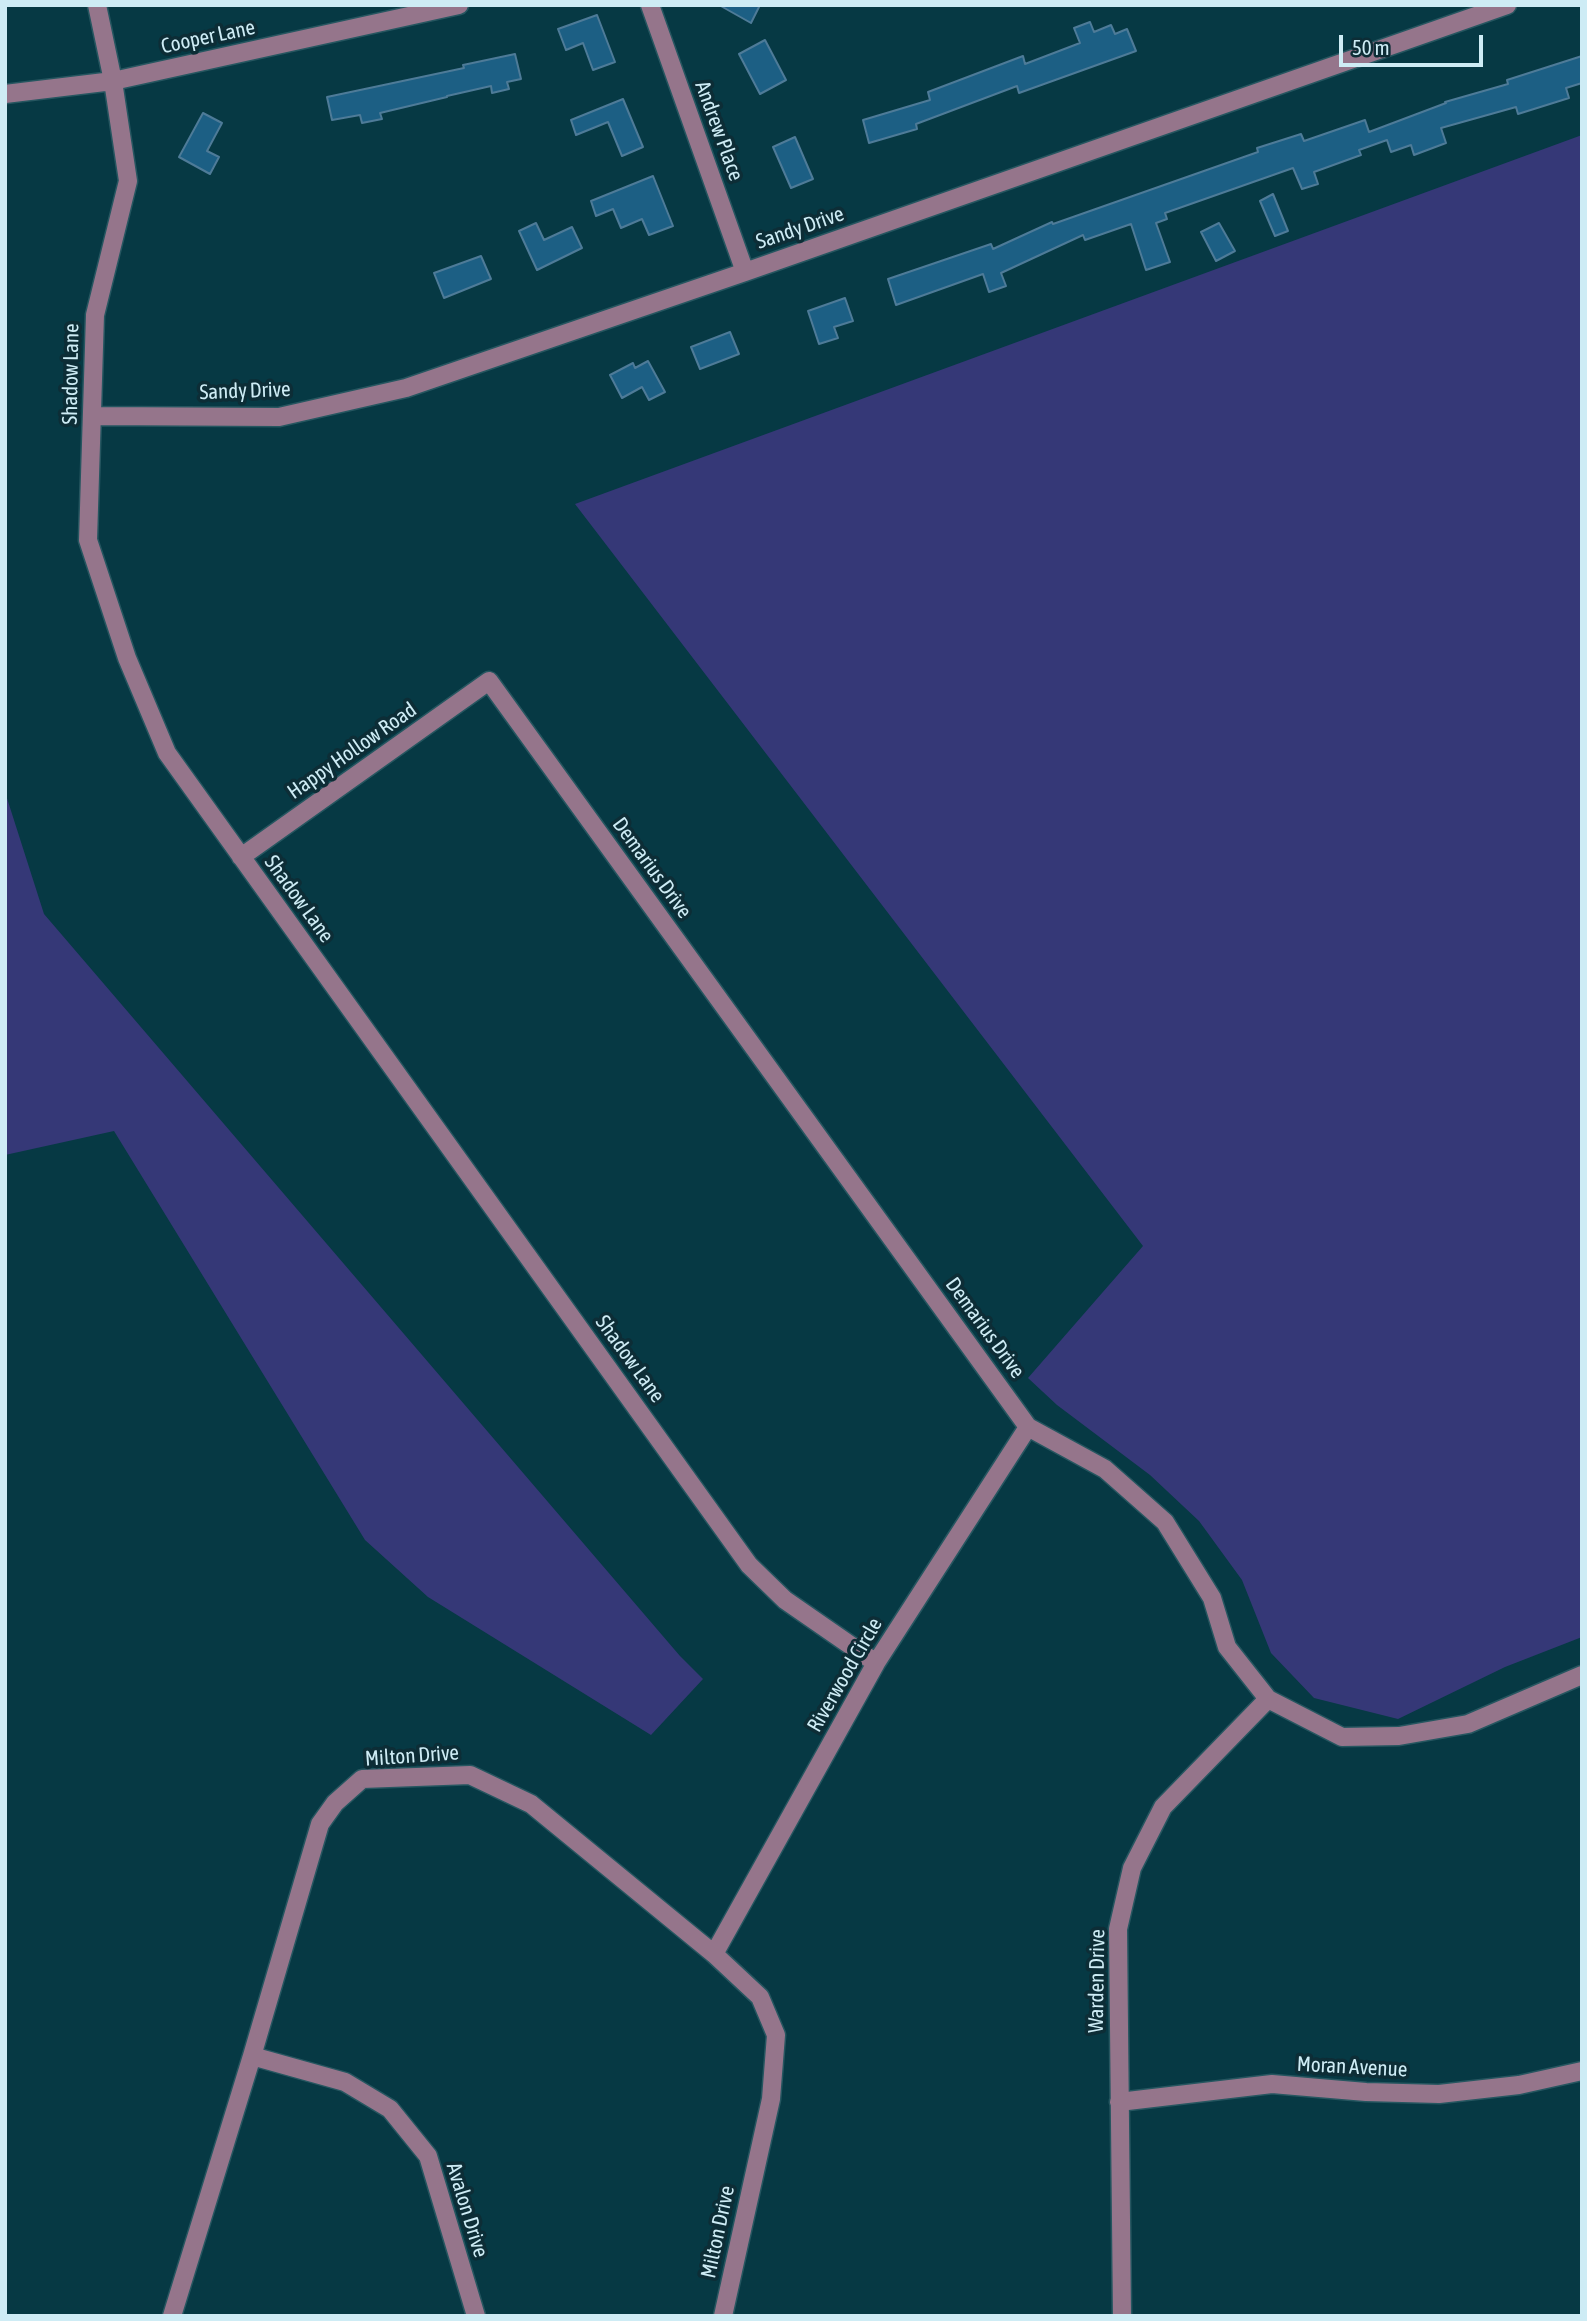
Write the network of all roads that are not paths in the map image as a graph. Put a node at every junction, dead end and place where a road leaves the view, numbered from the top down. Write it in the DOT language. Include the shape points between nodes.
graph roads {
  1 [pos="97,5"];
  2 [pos="459,5"];
  3 [pos="650,5"];
  4 [pos="1507,5"];
  5 [pos="113,81"];
  6 [pos="5,94"];
  7 [pos="745,272"];
  8 [pos="93,416"];
  9 [pos="489,681"];
  10 [pos="241,857"];
  11 [pos="1028,1427"];
  12 [pos="876,1662"];
  13 [pos="1582,1675"];
  14 [pos="1268,1699"];
  15 [pos="714,1954"];
  16 [pos="252,2056"];
  17 [pos="1582,2071"];
  18 [pos="1119,2102"];
  19 [pos="172,2316"];
  20 [pos="475,2316"];
  21 [pos="723,2316"];
  22 [pos="1122,2316"];
  1 -- 5 [label="street, Shadow Lane"];
  2 -- 5 [label="street, Cooper Lane"];
  3 -- 7 [label="street, Andrew Place"];
  4 -- 7 [label="street, Sandy Drive"];
  5 -- 6 [label="street, Cooper Lane"];
  5 -- 8 [label="street, Shadow Lane" via="128,181 95,315"];
  7 -- 8 [label="street, Sandy Drive" via="406,388 279,417"];
  8 -- 10 [label="street, Shadow Lane" via="88,540 127,658 167,753"];
  9 -- 10 [label="street, Happy Hollow Road"];
  9 -- 11 [label="street, Demarius Drive"];
  10 -- 12 [label="street, Shadow Lane" via="749,1564 785,1600"];
  11 -- 12 [label="street, Riverwood Circle"];
  11 -- 14 [label="street, Demarius Drive" via="1105,1469 1165,1522 1212,1598 1227,1647"];
  12 -- 15 [label="street, Riverwood Circle"];
  13 -- 14 [label="street, Demarius Drive" via="1468,1724 1399,1736 1342,1737"];
  14 -- 18 [label="street, Warden Drive" via="1163,1807 1132,1868 1118,1929"];
  15 -- 16 [label="street, Milton Drive" via="531,1804 470,1775 362,1779 334,1803 320,1824"];
  15 -- 21 [label="street, Milton Drive" via="760,1997 776,2035 771,2099"];
  16 -- 19 [label="street, Milton Drive"];
  16 -- 20 [label="street, Avalon Drive" via="345,2082 390,2109 428,2156"];
  17 -- 18 [label="street, Moran Avenue" via="1519,2085 1439,2094 1272,2084"];
  18 -- 22 [label="street, Warden Drive"];
}
